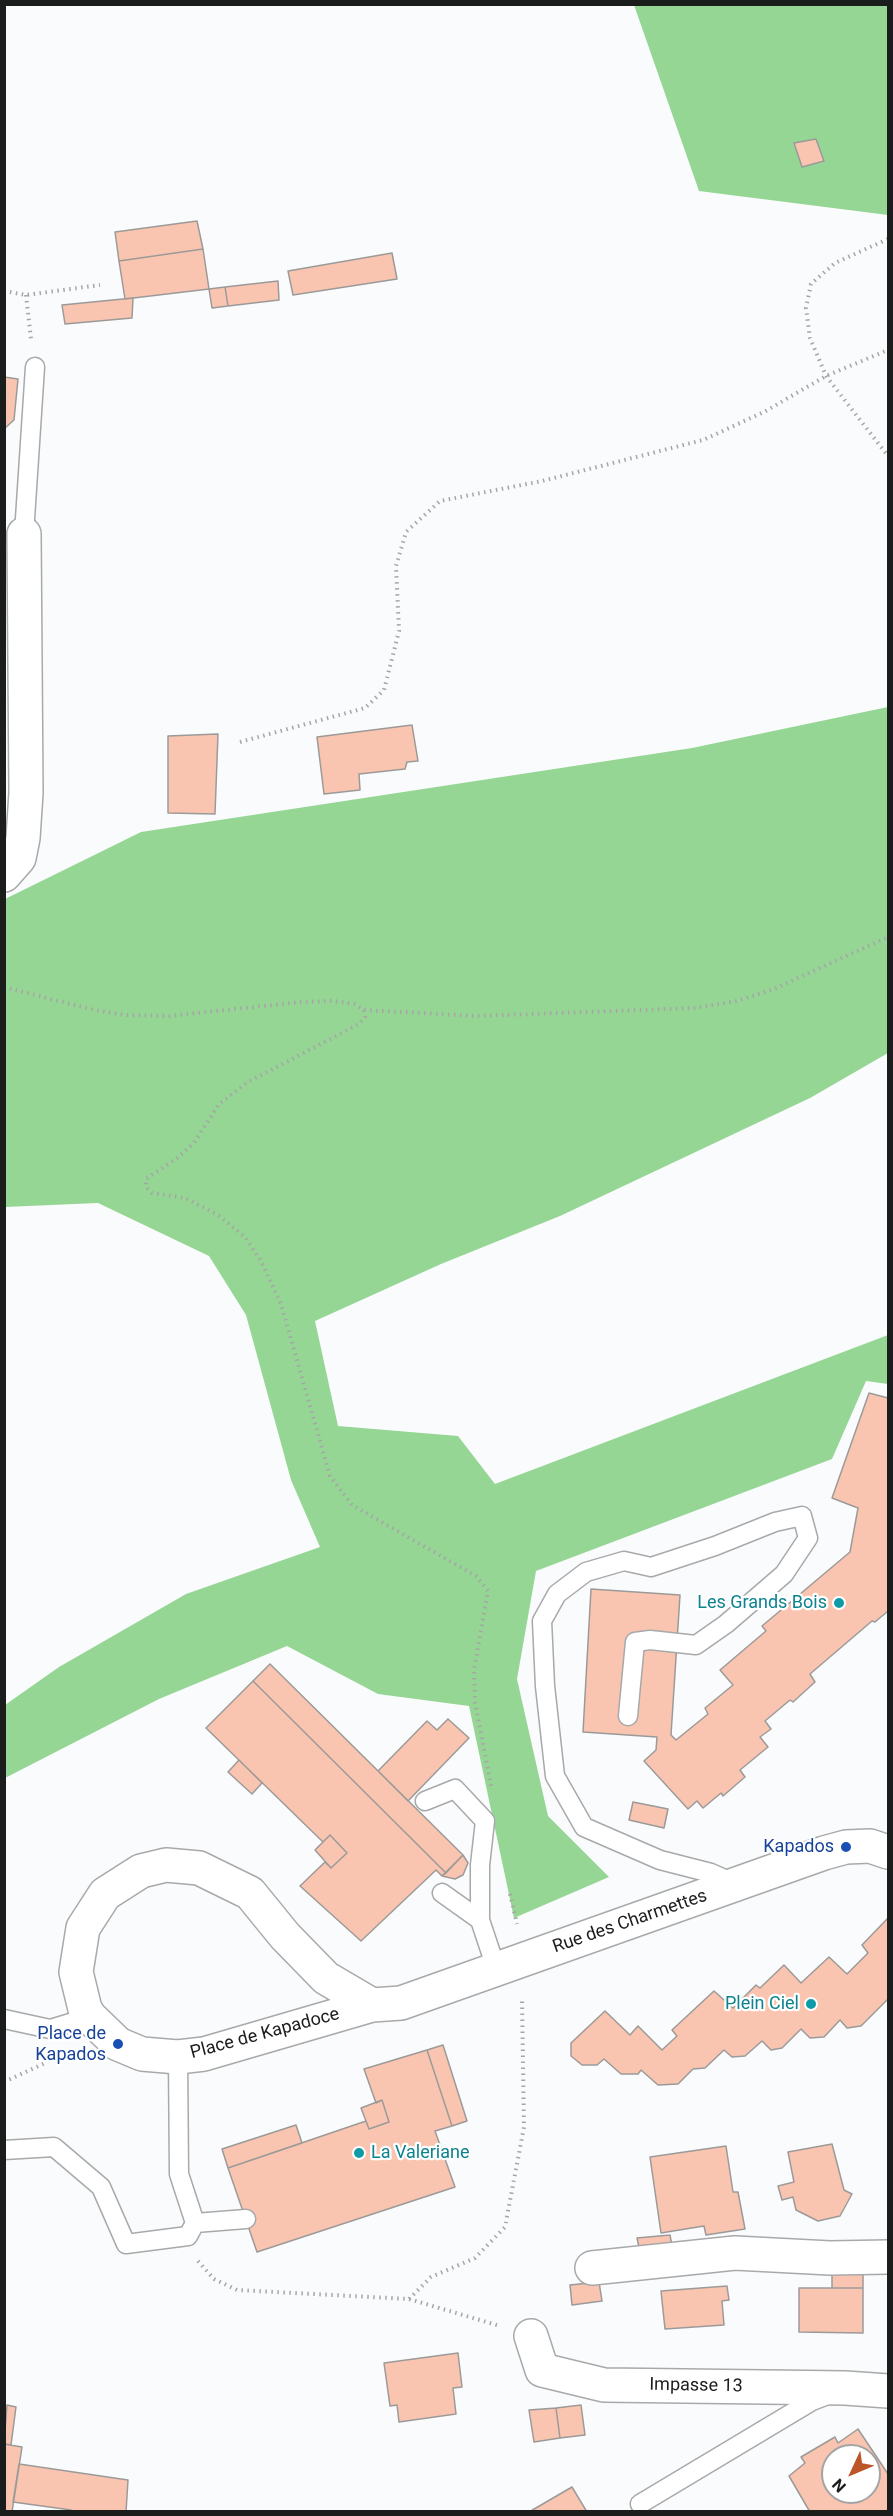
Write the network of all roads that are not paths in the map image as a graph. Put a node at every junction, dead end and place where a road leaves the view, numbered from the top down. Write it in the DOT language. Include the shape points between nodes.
graph roads {
  1 [pos="35,368"];
  2 [pos="24,534"];
  3 [pos="14,834"];
  4 [pos="4,875"];
  5 [pos="628,1716"];
  6 [pos="425,1801"];
  7 [pos="888,1852"];
  8 [pos="737,1885"];
  9 [pos="442,1893"];
  10 [pos="480,1920"];
  11 [pos="496,1968"];
  12 [pos="372,2005"];
  13 [pos="90,2017"];
  14 [pos="4,2019"];
  15 [pos="178,2057"];
  16 [pos="4,2150"];
  17 [pos="246,2219"];
  18 [pos="191,2229"];
  19 [pos="888,2257"];
  20 [pos="592,2268"];
  21 [pos="531,2336"];
  22 [pos="845,2388"];
  23 [pos="888,2391"];
  24 [pos="640,2504"];
  1 -- 2 [label="lane"];
  2 -- 3 [label="street" via="26,794"];
  3 -- 4 [label="street" via="19,858"];
  5 -- 8 [label="lane" via="635,1642 696,1645 726,1624 784,1574 808,1538 802,1516 651,1567 624,1561 586,1572 557,1594 542,1621 555,1776 584,1827 660,1860"];
  6 -- 10 [label="lane" via="455,1789 485,1821"];
  7 -- 8 [label="street, Rue des Charmettes" via="870,1846 846,1847"];
  8 -- 11 [label="street, Rue des Charmettes"];
  9 -- 10 [label="lane"];
  10 -- 11 [label="lane"];
  11 -- 12 [label="street, Rue des Charmettes" via="401,2003"];
  12 -- 13 [label="street, Place de Kapadoce" via="327,1978 250,1893 199,1868 166,1865 141,1871 105,1894 83,1928 76,1972"];
  12 -- 15 [label="street, Place de Kapadoce" via="204,2054"];
  13 -- 14 [label="lane" via="50,2029"];
  13 -- 15 [label="street, Place de Kapadoce" via="118,2044 142,2054"];
  15 -- 18 [label="lane" via="179,2174"];
  16 -- 18 [label="lane" via="54,2147 101,2187 126,2244"];
  17 -- 18 [label="lane"];
  19 -- 20 [label="street" via="735,2253"];
  21 -- 22 [label="street, Impasse 13" via="542,2370 604,2385"];
  22 -- 23 [label="street, Impasse 13"];
  22 -- 24 [label="lane" via="812,2401"];
}
